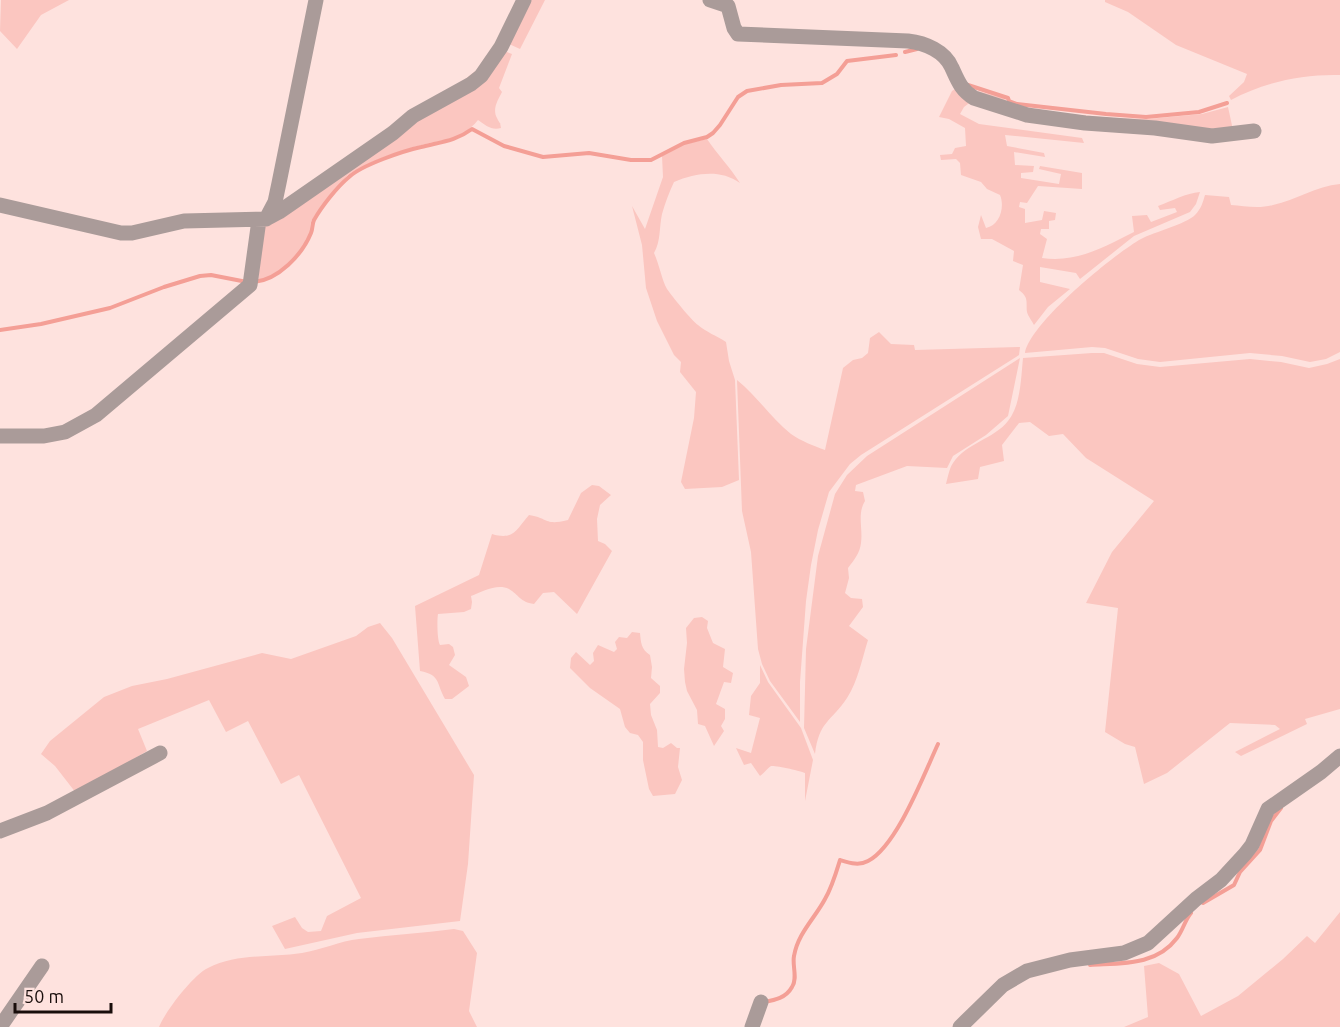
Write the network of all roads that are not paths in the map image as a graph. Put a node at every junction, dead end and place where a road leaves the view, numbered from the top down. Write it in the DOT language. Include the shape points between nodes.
graph roads {
  1 [pos="316,0"];
  2 [pos="524,0"];
  3 [pos="710,0"];
  4 [pos="1254,130"];
  5 [pos="0,205"];
  6 [pos="263,219"];
  7 [pos="0,436"];
  8 [pos="159,753"];
  9 [pos="1340,756"];
  10 [pos="0,831"];
  11 [pos="42,966"];
  12 [pos="761,1002"];
  13 [pos="0,1027"];
  14 [pos="752,1027"];
  15 [pos="960,1027"];
  1 -- 6 [label="street" via="275,202"];
  2 -- 6 [label="street" via="501,47 481,76 413,116 279,213"];
  3 -- 4 [label="street" via="728,6 738,34 922,43 947,60 967,94 1027,115 1212,136"];
  5 -- 6 [label="street" via="120,233 184,221"];
  6 -- 7 [label="street" via="251,278 89,420 65,432 44,436"];
  8 -- 10 [label="street" via="47,813"];
  9 -- 15 [label="street" via="1268,809 1245,854 1148,943 1124,953 1027,971 1003,985"];
  11 -- 13 [label="street"];
  12 -- 14 [label="street"];
}
